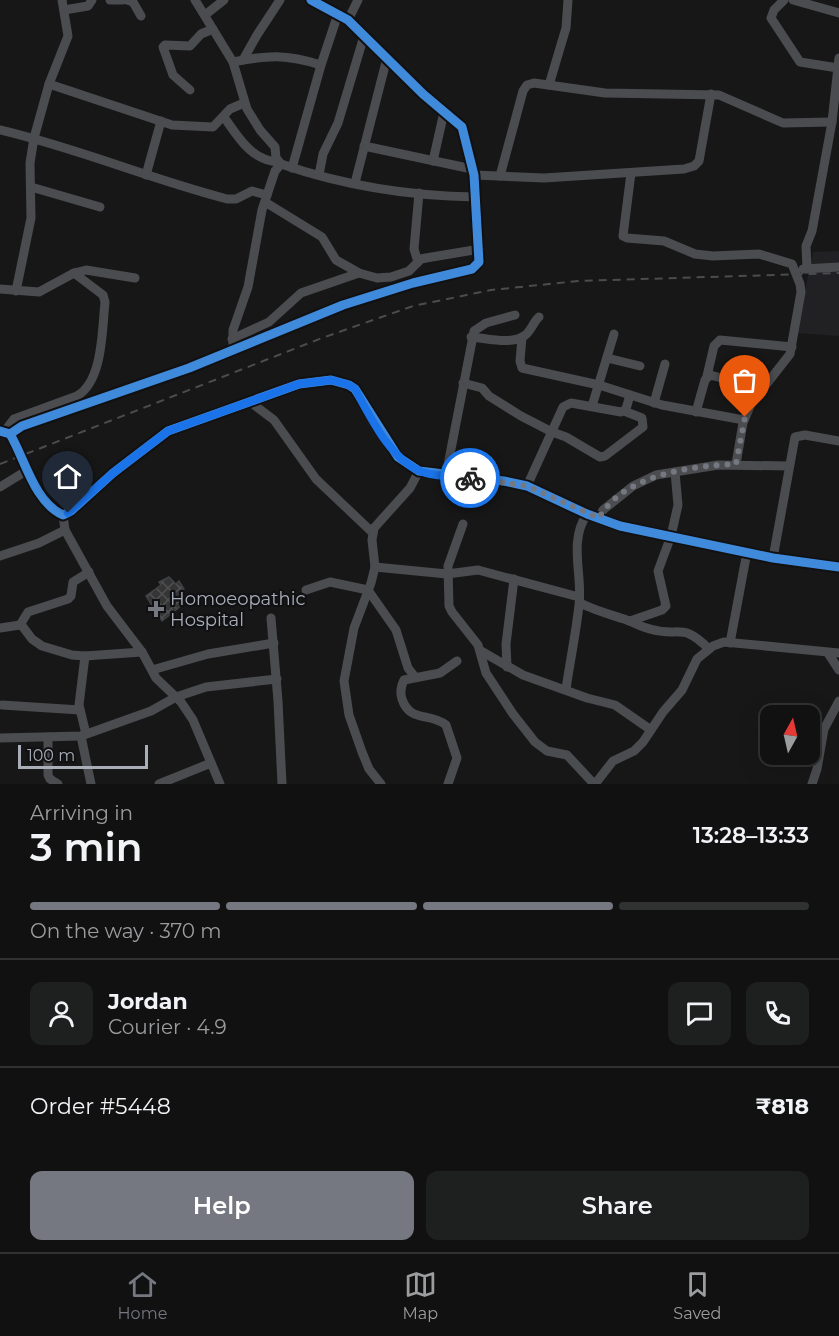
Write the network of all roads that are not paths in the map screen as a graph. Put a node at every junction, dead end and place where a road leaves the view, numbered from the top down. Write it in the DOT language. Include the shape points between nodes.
graph roads {
  1 [pos="92,0"];
  2 [pos="110,0"];
  3 [pos="129,0"];
  4 [pos="195,0"];
  5 [pos="224,0"];
  6 [pos="280,0"];
  7 [pos="311,0"];
  8 [pos="358,0"];
  9 [pos="568,0"];
  10 [pos="784,0"];
  11 [pos="794,0"];
  12 [pos="63,5"];
  13 [pos="839,13"];
  14 [pos="338,14"];
  15 [pos="205,15"];
  16 [pos="141,16"];
  17 [pos="348,20"];
  18 [pos="213,29"];
  19 [pos="364,36"];
  20 [pos="387,58"];
  21 [pos="243,60"];
  22 [pos="233,62"];
  23 [pos="838,63"];
  24 [pos="321,65"];
  25 [pos="49,84"];
  26 [pos="549,85"];
  27 [pos="190,90"];
  28 [pos="711,94"];
  29 [pos="244,103"];
  30 [pos="444,112"];
  31 [pos="224,117"];
  32 [pos="161,121"];
  33 [pos="834,127"];
  34 [pos="0,130"];
  35 [pos="34,138"];
  36 [pos="364,146"];
  37 [pos="433,160"];
  38 [pos="279,163"];
  39 [pos="292,168"];
  40 [pos="473,172"];
  41 [pos="631,173"];
  42 [pos="319,175"];
  43 [pos="146,176"];
  44 [pos="500,176"];
  45 [pos="355,183"];
  46 [pos="31,187"];
  47 [pos="419,193"];
  48 [pos="476,197"];
  49 [pos="266,199"];
  50 [pos="100,207"];
  51 [pos="480,249"];
  52 [pos="418,262"];
  53 [pos="839,267"];
  54 [pos="807,269"];
  55 [pos="795,270"];
  56 [pos="74,273"];
  57 [pos="359,273"];
  58 [pos="135,278"];
  59 [pos="0,289"];
  60 [pos="16,291"];
  61 [pos="515,315"];
  62 [pos="539,317"];
  63 [pos="615,334"];
  64 [pos="471,337"];
  65 [pos="522,337"];
  66 [pos="232,344"];
  67 [pos="792,346"];
  68 [pos="607,358"];
  69 [pos="665,364"];
  70 [pos="640,366"];
  71 [pos="707,376"];
  72 [pos="464,383"];
  73 [pos="599,385"];
  74 [pos="763,389"];
  75 [pos="630,395"];
  76 [pos="249,401"];
  77 [pos="654,403"];
  78 [pos="592,406"];
  79 [pos="624,411"];
  80 [pos="696,412"];
  81 [pos="744,420"];
  82 [pos="552,432"];
  83 [pos="7,435"];
  84 [pos="839,441"];
  85 [pos="736,464"];
  86 [pos="789,466"];
  87 [pos="26,470"];
  88 [pos="419,471"];
  89 [pos="675,472"];
  90 [pos="446,475"];
  91 [pos="4,484"];
  92 [pos="527,486"];
  93 [pos="0,495"];
  94 [pos="587,514"];
  95 [pos="63,515"];
  96 [pos="599,518"];
  97 [pos="463,524"];
  98 [pos="65,530"];
  99 [pos="373,533"];
  100 [pos="671,536"];
  101 [pos="747,552"];
  102 [pos="0,556"];
  103 [pos="773,558"];
  104 [pos="375,567"];
  105 [pos="839,567"];
  106 [pos="89,572"];
  107 [pos="447,574"];
  108 [pos="514,579"];
  109 [pos="306,590"];
  110 [pos="368,590"];
  111 [pos="579,600"];
  112 [pos="271,618"];
  113 [pos="630,621"];
  114 [pos="20,625"];
  115 [pos="0,628"];
  116 [pos="273,643"];
  117 [pos="730,643"];
  118 [pos="710,649"];
  119 [pos="481,651"];
  120 [pos="142,652"];
  121 [pos="828,653"];
  122 [pos="839,653"];
  123 [pos="85,656"];
  124 [pos="457,661"];
  125 [pos="507,667"];
  126 [pos="152,670"];
  127 [pos="839,670"];
  128 [pos="415,677"];
  129 [pos="276,679"];
  130 [pos="566,688"];
  131 [pos="176,698"];
  132 [pos="839,701"];
  133 [pos="2,705"];
  134 [pos="80,710"];
  135 [pos="835,715"];
  136 [pos="651,730"];
  137 [pos="84,735"];
  138 [pos="48,737"];
  139 [pos="0,738"];
  140 [pos="211,763"];
  141 [pos="815,782"];
  142 [pos="58,784"];
  143 [pos="90,784"];
  144 [pos="159,784"];
  145 [pos="220,784"];
  146 [pos="282,784"];
  147 [pos="381,784"];
  148 [pos="448,784"];
  149 [pos="594,784"];
  1 -- 12 [label="street" via="88,6"];
  2 -- 3 [label="street"];
  3 -- 16 [label="street"];
  4 -- 15 [label="street"];
  5 -- 15 [label="street"];
  6 -- 21 [label="street"];
  7 -- 14 [label="street"];
  8 -- 17 [label="street"];
  9 -- 26 [label="street" via="567,28"];
  10 -- 23 [label="street" via="771,18 796,58 804,64"];
  11 -- 13 [label="street"];
  12 -- 25 [label="street" via="68,36"];
  14 -- 17 [label="street"];
  14 -- 24 [label="street"];
  15 -- 18 [label="street"];
  17 -- 19 [label="street"];
  18 -- 22 [label="street"];
  18 -- 27 [label="street" via="189,46 162,47 173,75"];
  19 -- 20 [label="street"];
  19 -- 42 [label="street"];
  20 -- 30 [label="street"];
  20 -- 36 [label="street"];
  21 -- 22 [label="street"];
  21 -- 24 [label="street" via="278,56"];
  22 -- 29 [label="street"];
  23 -- 33 [label="street"];
  24 -- 39 [label="street"];
  25 -- 32 [label="street"];
  25 -- 35 [label="street"];
  26 -- 28 [label="street" via="605,93"];
  26 -- 44 [label="street" via="534,83 523,91"];
  28 -- 33 [label="street" via="783,123"];
  28 -- 41 [label="street" via="701,152 694,166"];
  29 -- 31 [label="street"];
  29 -- 38 [label="street" via="274,147"];
  30 -- 37 [label="street"];
  30 -- 40 [label="street" via="462,128"];
  31 -- 32 [label="street" via="208,127"];
  31 -- 38 [label="street" via="246,146 261,158"];
  32 -- 43 [label="street"];
  33 -- 54 [label="street" via="806,246"];
  34 -- 35 [label="street"];
  35 -- 43 [label="street"];
  35 -- 46 [label="street"];
  36 -- 37 [label="street"];
  36 -- 45 [label="street"];
  37 -- 40 [label="street"];
  38 -- 39 [label="street"];
  38 -- 49 [label="street"];
  39 -- 42 [label="street"];
  40 -- 44 [label="street"];
  40 -- 48 [label="street"];
  41 -- 44 [label="street" via="544,178"];
  41 -- 55 [label="street" via="622,233 627,238 664,241 688,252 713,256 764,254 789,262"];
  42 -- 45 [label="street"];
  43 -- 49 [label="street" via="226,198 236,199 252,191"];
  45 -- 47 [label="street"];
  46 -- 50 [label="street"];
  46 -- 60 [label="street" via="31,218"];
  47 -- 48 [label="street"];
  47 -- 52 [label="street" via="414,249"];
  48 -- 51 [label="street"];
  49 -- 57 [label="street" via="322,237 336,260"];
  49 -- 66 [label="street"];
  51 -- 52 [label="street"];
  51 -- 66 [label="street" via="479,262 472,269 343,305"];
  52 -- 57 [label="street" via="409,271 384,278"];
  53 -- 54 [label="street"];
  54 -- 55 [label="street"];
  55 -- 67 [label="street" via="801,288"];
  56 -- 58 [label="street" via="86,270"];
  56 -- 60 [label="street" via="39,292"];
  56 -- 83 [label="street" via="103,295 105,303 99,356 90,382 76,396 14,419"];
  57 -- 66 [label="street" via="301,293 269,322"];
  59 -- 60 [label="street"];
  61 -- 64 [label="street" via="477,327"];
  62 -- 65 [label="street"];
  63 -- 68 [label="street"];
  64 -- 65 [label="street"];
  64 -- 72 [label="street"];
  65 -- 73 [label="street" via="522,368"];
  66 -- 83 [label="street" via="189,368 22,426"];
  67 -- 71 [label="street" via="720,340 714,346"];
  67 -- 74 [label="street" via="788,359"];
  68 -- 70 [label="street"];
  68 -- 73 [label="street"];
  69 -- 77 [label="street"];
  71 -- 74 [label="street"];
  71 -- 80 [label="street"];
  72 -- 82 [label="street" via="482,388 511,410"];
  72 -- 90 [label="street"];
  73 -- 75 [label="street"];
  73 -- 78 [label="street"];
  74 -- 81 [label="street"];
  75 -- 77 [label="street"];
  75 -- 79 [label="street"];
  76 -- 88 [label="street" via="303,383 331,380 349,385 398,457"];
  76 -- 95 [label="street" via="159,436"];
  76 -- 99 [label="street" via="274,420 316,479"];
  77 -- 80 [label="street"];
  78 -- 79 [label="street"];
  78 -- 82 [label="street" via="566,405"];
  79 -- 82 [label="street" via="642,418 643,427 605,456 595,455"];
  80 -- 81 [label="street"];
  81 -- 85 [label="street"];
  82 -- 92 [label="street"];
  83 -- 87 [label="street"];
  84 -- 86 [label="street" via="799,435 793,441"];
  85 -- 86 [label="street"];
  85 -- 89 [label="street"];
  86 -- 103 [label="street"];
  87 -- 91 [label="street"];
  87 -- 95 [label="street" via="46,502"];
  88 -- 90 [label="street"];
  88 -- 99 [label="street"];
  89 -- 96 [label="street" via="656,475 633,486 603,510"];
  89 -- 100 [label="street" via="678,505"];
  90 -- 92 [label="street"];
  91 -- 93 [label="street"];
  92 -- 94 [label="street"];
  94 -- 96 [label="street"];
  94 -- 111 [label="street" via="580,524 577,546"];
  95 -- 98 [label="street"];
  96 -- 100 [label="street"];
  97 -- 107 [label="street"];
  98 -- 102 [label="street"];
  98 -- 106 [label="street"];
  99 -- 104 [label="street"];
  100 -- 101 [label="street"];
  100 -- 113 [label="street" via="658,571 666,606"];
  101 -- 103 [label="street"];
  101 -- 117 [label="street"];
  103 -- 105 [label="street"];
  104 -- 107 [label="street"];
  104 -- 110 [label="street"];
  106 -- 114 [label="street" via="73,582 68,599 28,612"];
  106 -- 120 [label="street" via="107,606"];
  107 -- 108 [label="street" via="478,570"];
  107 -- 119 [label="street" via="450,609"];
  108 -- 111 [label="street"];
  108 -- 125 [label="street"];
  109 -- 110 [label="street" via="330,582"];
  110 -- 128 [label="street" via="396,630 408,668"];
  110 -- 147 [label="street" via="354,628 344,688 362,753"];
  111 -- 113 [label="street" via="603,614"];
  111 -- 130 [label="street"];
  112 -- 116 [label="street"];
  113 -- 118 [label="street" via="652,630 687,632"];
  114 -- 115 [label="street"];
  114 -- 123 [label="street" via="42,646"];
  116 -- 126 [label="street" via="208,654"];
  116 -- 129 [label="street"];
  117 -- 118 [label="street" via="719,643"];
  117 -- 121 [label="street"];
  118 -- 136 [label="street" via="694,664 682,690"];
  119 -- 125 [label="street"];
  119 -- 149 [label="street" via="486,673 535,742 547,751 567,755"];
  120 -- 123 [label="street"];
  120 -- 126 [label="street"];
  121 -- 122 [label="street"];
  121 -- 127 [label="street"];
  123 -- 134 [label="street"];
  124 -- 128 [label="street" via="440,673"];
  125 -- 130 [label="street"];
  126 -- 131 [label="street"];
  128 -- 148 [label="street" via="404,680 402,698 412,714 446,725 457,758"];
  129 -- 131 [label="street" via="212,685"];
  129 -- 146 [label="street"];
  130 -- 136 [label="street" via="615,705"];
  131 -- 137 [label="street"];
  131 -- 140 [label="street" via="193,720"];
  132 -- 135 [label="street"];
  133 -- 134 [label="street"];
  134 -- 137 [label="street"];
  135 -- 141 [label="street" via="824,729"];
  136 -- 149 [label="street" via="638,747 613,761"];
  137 -- 138 [label="street"];
  137 -- 143 [label="street"];
  138 -- 139 [label="street"];
  138 -- 142 [label="street" via="48,775"];
  140 -- 144 [label="street"];
  140 -- 145 [label="street"];
}
